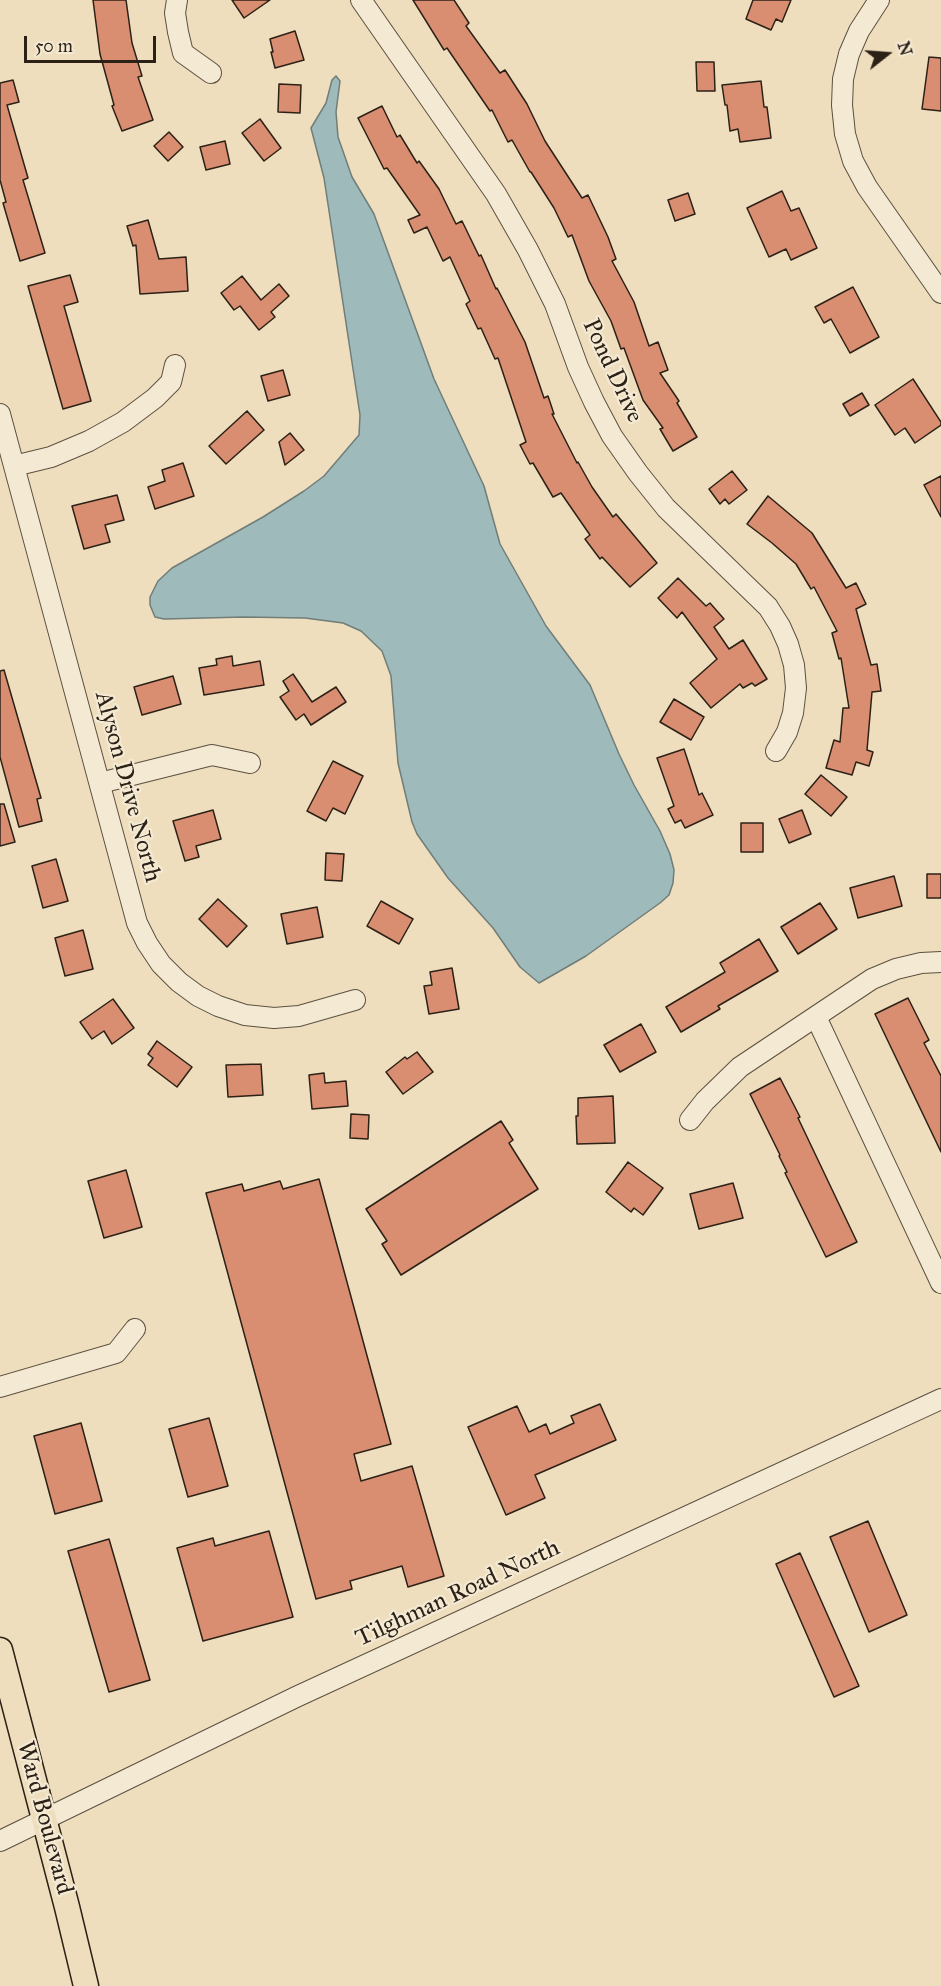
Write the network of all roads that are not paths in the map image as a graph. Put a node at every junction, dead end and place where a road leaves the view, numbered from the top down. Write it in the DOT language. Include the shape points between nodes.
graph roads {
  1 [pos="177,0"];
  2 [pos="361,0"];
  3 [pos="879,0"];
  4 [pos="211,73"];
  5 [pos="941,293"];
  6 [pos="175,365"];
  7 [pos="0,414"];
  8 [pos="14,466"];
  9 [pos="776,752"];
  10 [pos="250,763"];
  11 [pos="100,783"];
  12 [pos="941,962"];
  13 [pos="355,1000"];
  14 [pos="816,1017"];
  15 [pos="690,1120"];
  16 [pos="941,1282"];
  17 [pos="135,1329"];
  18 [pos="0,1387"];
  19 [pos="941,1399"];
  20 [pos="0,1650"];
  21 [pos="45,1819"];
  22 [pos="0,1841"];
  23 [pos="86,1986"];
  1 -- 4 [label="street" via="177,32 183,52"];
  2 -- 9 [label="street, Pond Drive" via="496,194 555,304 578,367 612,436 666,508 768,607 780,626 794,665 796,688 790,723"];
  3 -- 5 [label="street" via="849,54 843,79 845,134 867,187"];
  6 -- 8 [label="street" via="171,382 123,422 60,453"];
  7 -- 8 [label="street, Alyson Drive North"];
  8 -- 11 [label="street, Alyson Drive North"];
  10 -- 11 [label="street" via="212,754"];
  11 -- 13 [label="street, Alyson Drive North" via="137,923 161,964 179,982 218,1006 245,1015 274,1018 299,1016"];
  12 -- 14 [label="street" via="896,969 872,979"];
  14 -- 15 [label="street" via="740,1068"];
  14 -- 16 [label="street"];
  17 -- 18 [label="street" via="116,1353"];
  19 -- 21 [label="street, Tilghman Road North" via="296,1697"];
  20 -- 21 [label="main road, Ward Boulevard"];
  21 -- 22 [label="street, Tilghman Road North"];
  21 -- 23 [label="main road, Ward Boulevard"];
}
